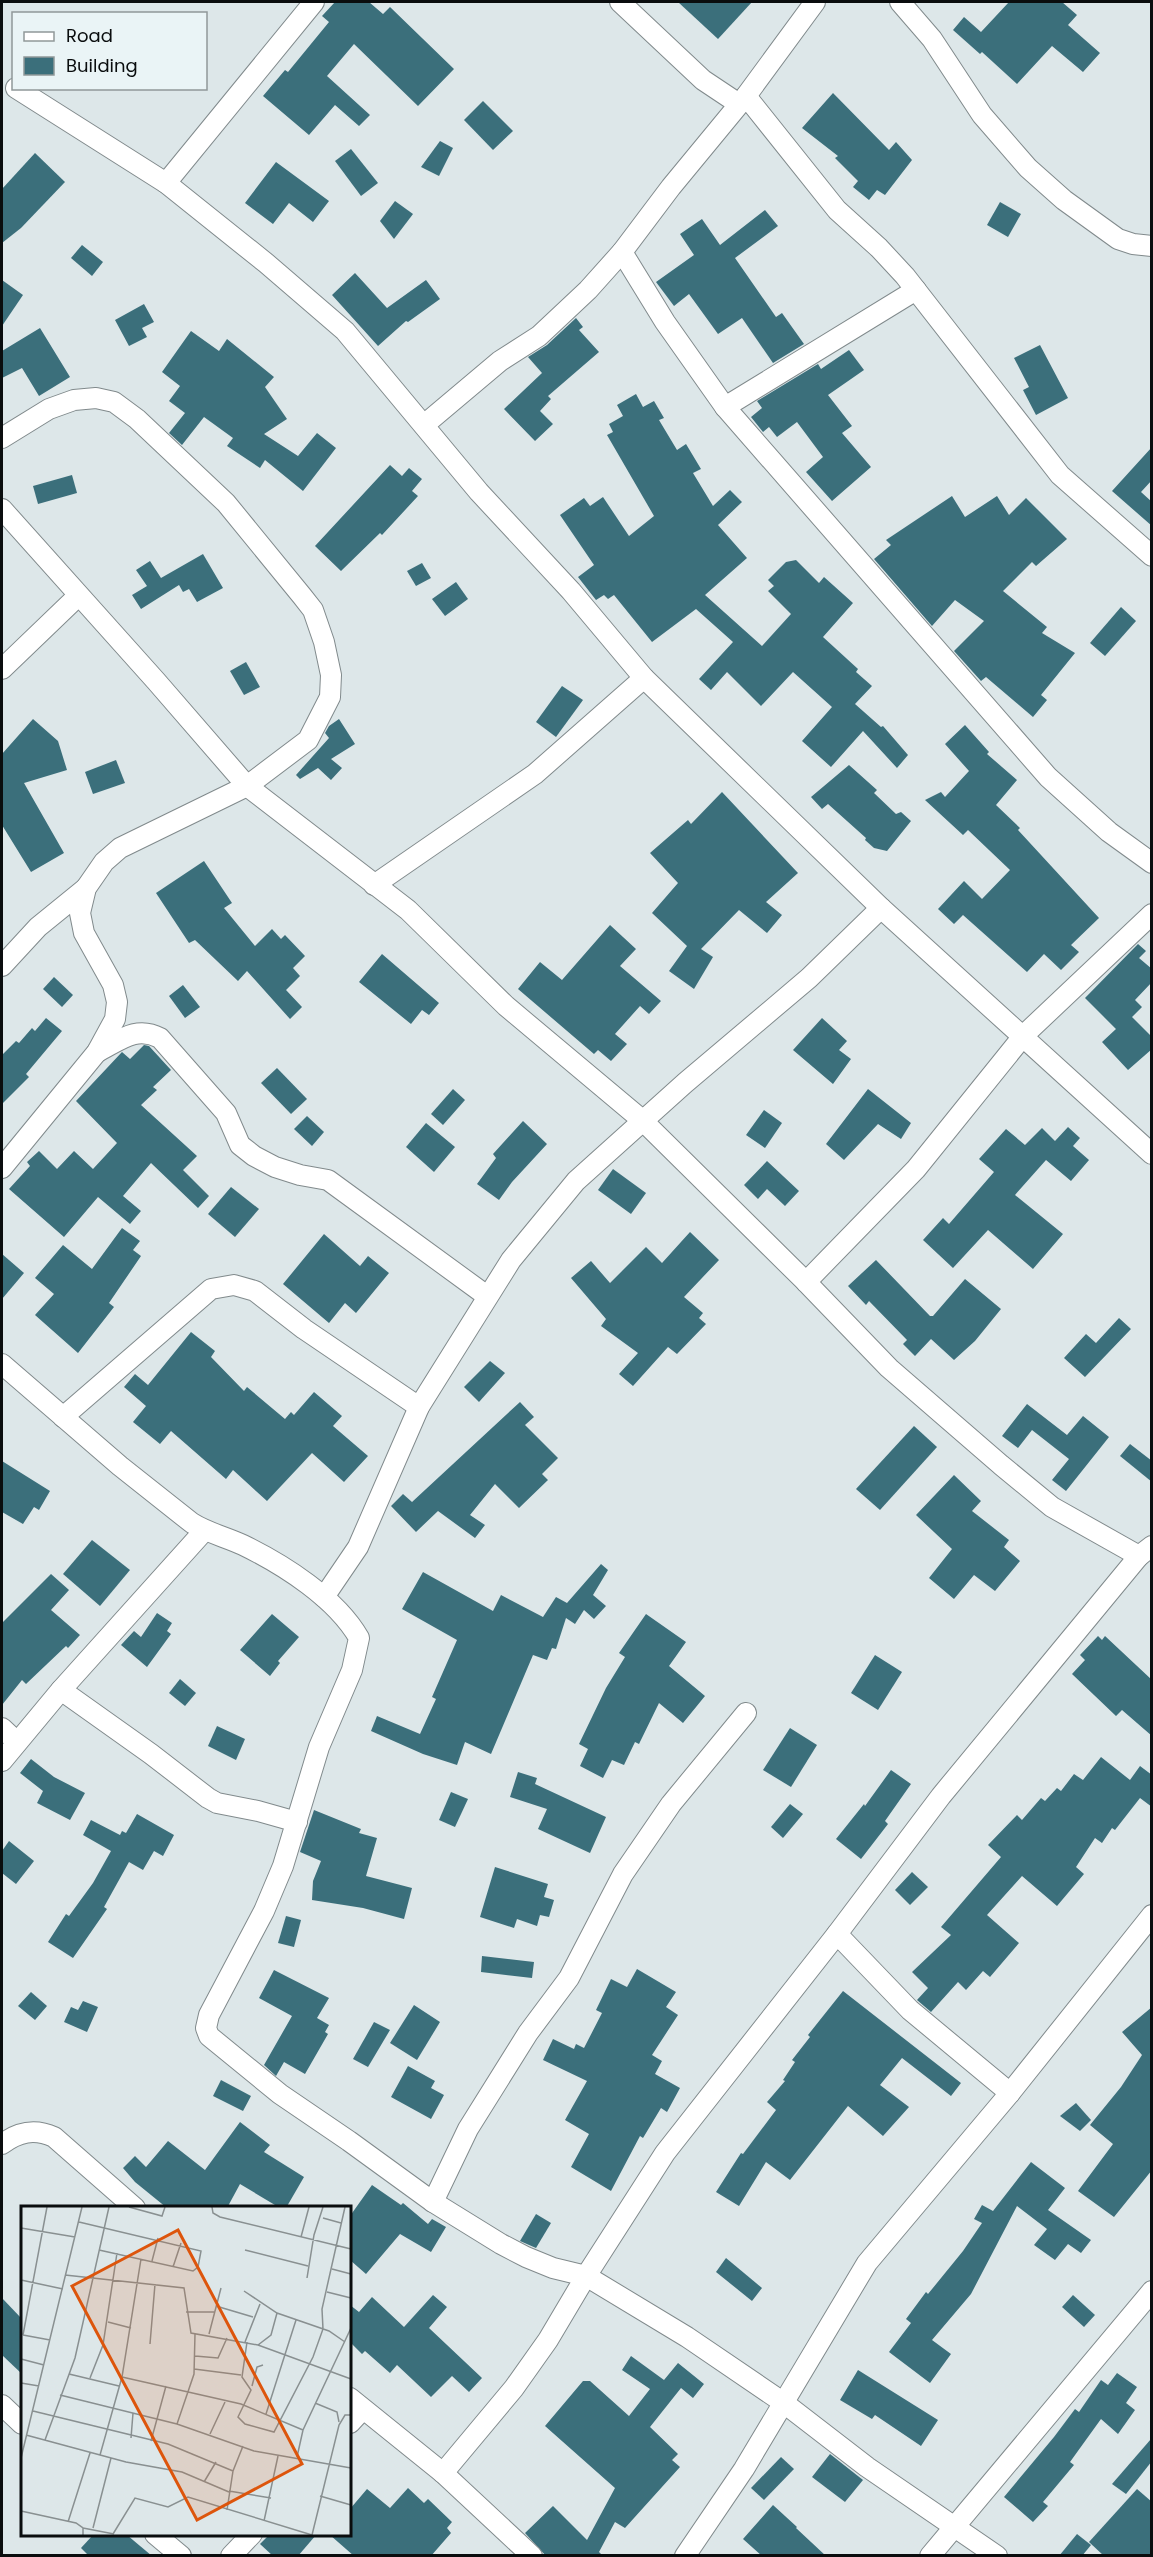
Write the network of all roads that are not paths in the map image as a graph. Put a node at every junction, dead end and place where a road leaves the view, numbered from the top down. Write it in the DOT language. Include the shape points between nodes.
graph roads {
  1 [pos="314,2"];
  2 [pos="620,2"];
  3 [pos="815,2"];
  4 [pos="900,2"];
  5 [pos="13,90"];
  6 [pos="742,100"];
  7 [pos="166,183"];
  8 [pos="1152,246"];
  9 [pos="622,252"];
  10 [pos="916,290"];
  11 [pos="725,407"];
  12 [pos="424,425"];
  13 [pos="2,438"];
  14 [pos="2,509"];
  15 [pos="1152,556"];
  16 [pos="78,596"];
  17 [pos="2,669"];
  18 [pos="644,678"];
  19 [pos="247,786"];
  20 [pos="1152,863"];
  21 [pos="374,885"];
  22 [pos="86,888"];
  23 [pos="881,908"];
  24 [pos="1152,914"];
  25 [pos="2,966"];
  26 [pos="1024,1035"];
  27 [pos="97,1052"];
  28 [pos="642,1120"];
  29 [pos="1152,1154"];
  30 [pos="2,1168"];
  31 [pos="806,1282"];
  32 [pos="487,1296"];
  33 [pos="2,1365"];
  34 [pos="419,1407"];
  35 [pos="63,1417"];
  36 [pos="204,1531"];
  37 [pos="1145,1551"];
  38 [pos="324,1596"];
  39 [pos="61,1690"];
  40 [pos="746,1713"];
  41 [pos="2,1728"];
  42 [pos="17,1742"];
  43 [pos="2,1761"];
  44 [pos="297,1822"];
  45 [pos="1152,1915"];
  46 [pos="837,1934"];
  47 [pos="1010,2093"];
  48 [pos="2,2144"];
  49 [pos="433,2202"];
  50 [pos="133,2206"];
  51 [pos="586,2276"];
  52 [pos="1152,2291"];
  53 [pos="784,2403"];
  54 [pos="2,2405"];
  55 [pos="354,2410"];
  56 [pos="21,2423"];
  57 [pos="443,2473"];
  58 [pos="956,2527"];
  59 [pos="156,2536"];
  60 [pos="251,2536"];
  61 [pos="181,2556"];
  62 [pos="231,2556"];
  63 [pos="532,2556"];
  64 [pos="685,2556"];
  65 [pos="930,2556"];
  66 [pos="997,2556"];
  1 -- 7 [label="street"];
  2 -- 6 [label="street" via="703,80"];
  3 -- 6 [label="street"];
  4 -- 8 [label="street" via="932,39 982,115 1028,168 1118,239"];
  5 -- 7 [label="street"];
  6 -- 9 [label="street"];
  6 -- 10 [label="street" via="837,210 879,248"];
  7 -- 12 [label="street" via="345,331"];
  9 -- 11 [label="street"];
  9 -- 12 [label="street" via="539,336 500,361"];
  10 -- 11 [label="street"];
  10 -- 15 [label="street" via="1060,474"];
  11 -- 20 [label="street" via="1048,777 1109,832"];
  12 -- 18 [label="street"];
  13 -- 19 [label="street" via="49,409 74,400 96,398 114,402 226,503 313,610 331,675 330,697 308,740"];
  14 -- 16 [label="street"];
  16 -- 17 [label="street"];
  16 -- 19 [label="street"];
  18 -- 21 [label="street" via="535,774"];
  18 -- 23 [label="street"];
  19 -- 21 [label="street"];
  19 -- 22 [label="street" via="120,848 104,862"];
  21 -- 28 [label="street" via="408,910 506,1006"];
  22 -- 25 [label="street" via="38,927"];
  22 -- 27 [label="street" via="80,913 84,933 108,973 117,1002 115,1019"];
  23 -- 26 [label="street"];
  23 -- 28 [label="street" via="809,978"];
  24 -- 26 [label="street"];
  26 -- 29 [label="street"];
  26 -- 31 [label="street" via="916,1169"];
  27 -- 30 [label="street"];
  27 -- 32 [label="street" via="141,1032 160,1038 226,1113 240,1145 283,1170 328,1180"];
  28 -- 31 [label="street"];
  28 -- 32 [label="street" via="576,1181 511,1260"];
  31 -- 37 [label="street" via="889,1368 1052,1507"];
  32 -- 34 [label="street"];
  33 -- 35 [label="street"];
  34 -- 35 [label="street" via="255,1291 234,1285 211,1289"];
  34 -- 38 [label="street" via="358,1547"];
  35 -- 36 [label="street"];
  36 -- 38 [label="street" via="244,1545"];
  36 -- 39 [label="street"];
  37 -- 46 [label="street" via="941,1796"];
  38 -- 44 [label="street" via="359,1638 358,1653 319,1747"];
  39 -- 42 [label="street"];
  39 -- 44 [label="street" via="208,1798"];
  40 -- 49 [label="street" via="670,1804 623,1875 569,1978 528,2033 468,2129"];
  41 -- 42 [label="street"];
  42 -- 43 [label="street"];
  44 -- 49 [label="street" via="264,1911 208,2015 206,2028 209,2036 280,2094"];
  45 -- 47 [label="street"];
  46 -- 47 [label="street" via="910,2010"];
  46 -- 51 [label="street" via="665,2153"];
  47 -- 53 [label="street" via="867,2263"];
  48 -- 50 [label="street" via="24,2132 46,2133"];
  49 -- 51 [label="street" via="526,2257"];
  51 -- 53 [label="street" via="687,2337"];
  51 -- 57 [label="street" via="514,2388"];
  52 -- 58 [label="street"];
  53 -- 58 [label="street" via="867,2467"];
  53 -- 64 [label="street"];
  54 -- 56 [label="street"];
  55 -- 57 [label="street"];
  57 -- 63 [label="street"];
  58 -- 65 [label="street"];
  58 -- 66 [label="street"];
  59 -- 61 [label="street"];
  60 -- 62 [label="street"];
}
